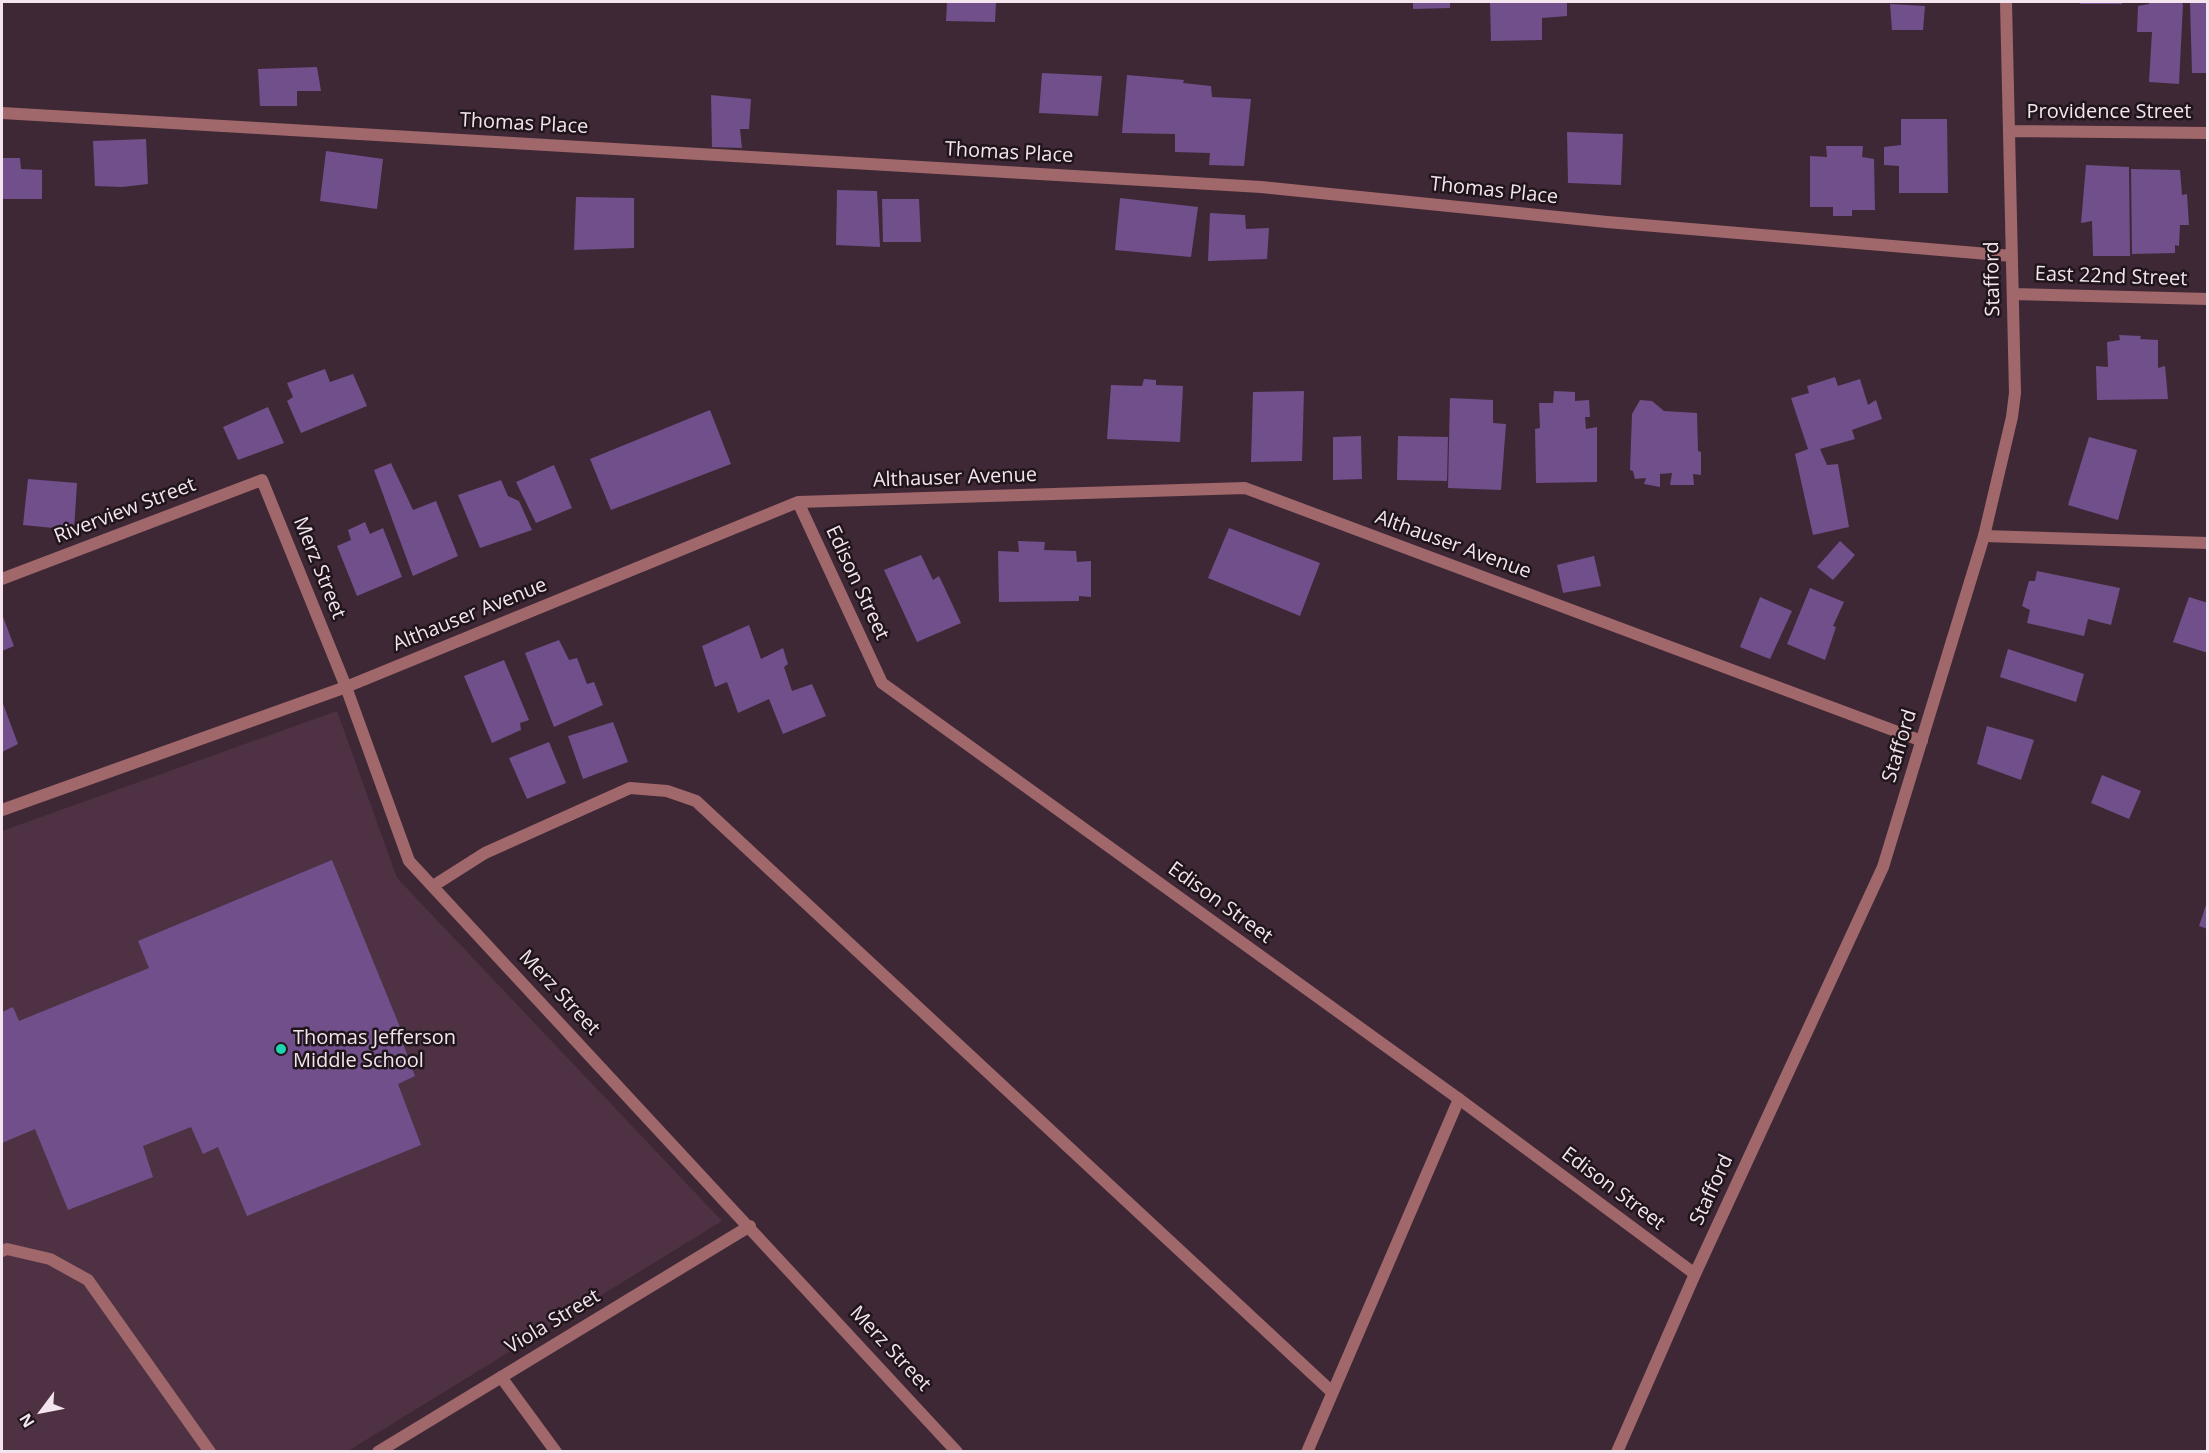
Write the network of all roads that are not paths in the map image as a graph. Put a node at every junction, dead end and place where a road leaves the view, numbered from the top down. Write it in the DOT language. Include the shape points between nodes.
graph roads {
  1 [pos="2006,2"];
  2 [pos="2,112"];
  3 [pos="2010,131"];
  4 [pos="2208,133"];
  5 [pos="2012,256"];
  6 [pos="2013,294"];
  7 [pos="2208,299"];
  8 [pos="262,480"];
  9 [pos="798,502"];
  10 [pos="1984,536"];
  11 [pos="2208,543"];
  12 [pos="2,579"];
  13 [pos="346,687"];
  14 [pos="1922,741"];
  15 [pos="2,810"];
  16 [pos="433,886"];
  17 [pos="1459,1099"];
  18 [pos="750,1226"];
  19 [pos="2,1251"];
  20 [pos="1695,1275"];
  21 [pos="501,1377"];
  22 [pos="1332,1392"];
  23 [pos="210,1452"];
  24 [pos="378,1452"];
  25 [pos="556,1452"];
  26 [pos="957,1452"];
  27 [pos="1307,1452"];
  28 [pos="1617,1452"];
  1 -- 3 [label="street, Stafford"];
  2 -- 5 [label="street, Thomas Place" via="1261,188"];
  3 -- 4 [label="street, Providence Street"];
  3 -- 5 [label="street, Stafford"];
  5 -- 6 [label="street, Stafford"];
  6 -- 7 [label="street, East 22nd Street"];
  6 -- 10 [label="street, Stafford" via="2015,393"];
  8 -- 12 [label="street, Riverview Street"];
  8 -- 13 [label="street, Merz Street"];
  9 -- 13 [label="street, Althauser Avenue"];
  9 -- 14 [label="street, Althauser Avenue" via="1245,488"];
  9 -- 17 [label="street, Edison Street" via="882,683"];
  10 -- 11 [label="street"];
  10 -- 14 [label="street, Stafford"];
  13 -- 15 [label="street, Althauser Avenue"];
  13 -- 16 [label="street, Merz Street" via="410,861"];
  14 -- 20 [label="street, Stafford" via="1883,867"];
  16 -- 18 [label="street, Merz Street"];
  16 -- 22 [label="street" via="485,852 630,788 667,791 696,801"];
  17 -- 20 [label="street, Edison Street"];
  17 -- 22 [label="street"];
  18 -- 21 [label="street, Viola Street"];
  18 -- 26 [label="street, Merz Street"];
  19 -- 23 [label="street" via="50,1259 88,1280"];
  20 -- 28 [label="street, Stafford"];
  21 -- 24 [label="street, Viola Street"];
  21 -- 25 [label="street"];
  22 -- 27 [label="street"];
}
